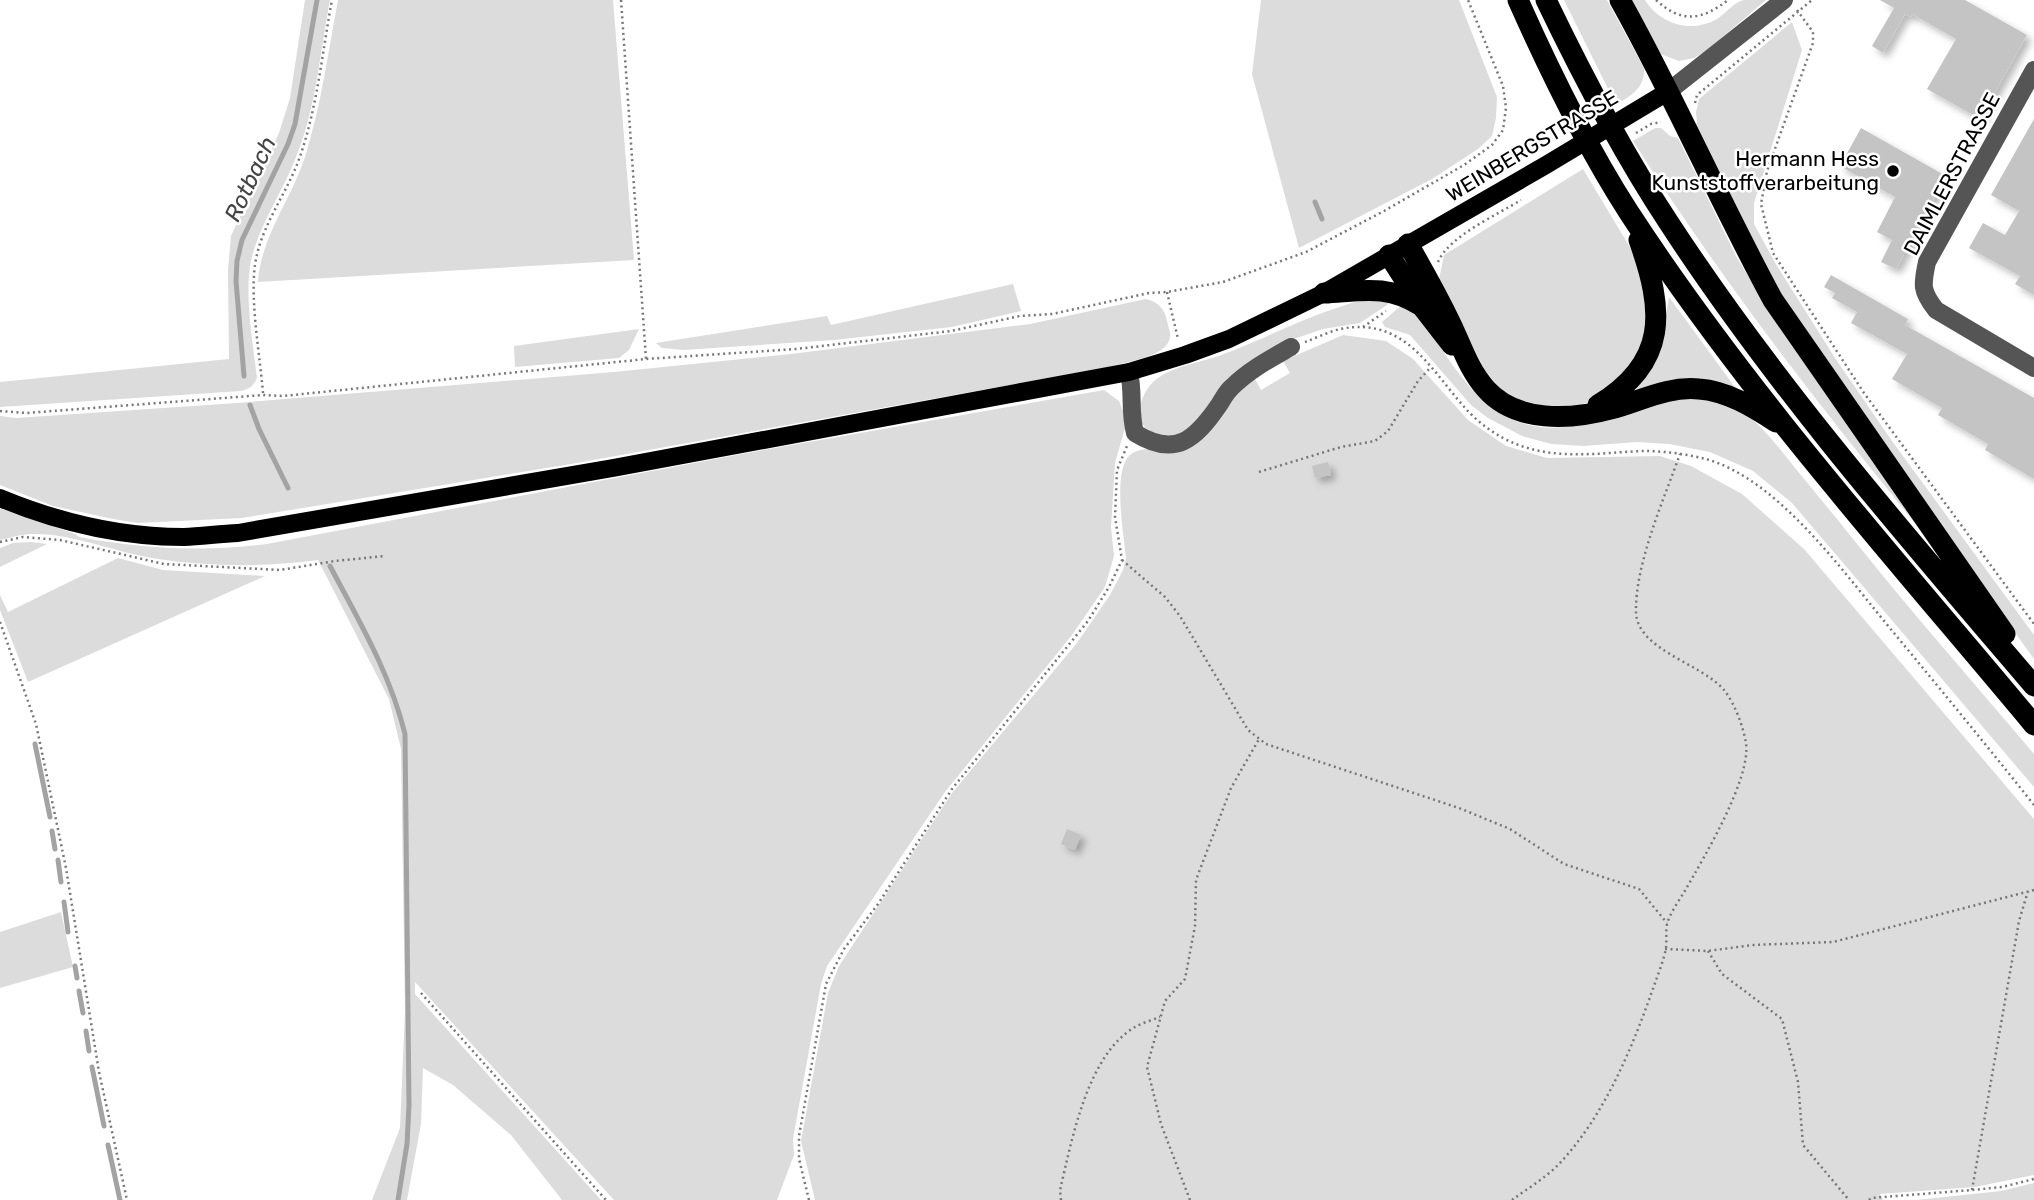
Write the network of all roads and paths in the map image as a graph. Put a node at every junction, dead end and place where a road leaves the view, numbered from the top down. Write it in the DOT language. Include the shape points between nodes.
graph roads {
  1 [pos="332,0"];
  2 [pos="621,0"];
  3 [pos="1468,0"];
  4 [pos="1518,0"];
  5 [pos="1546,0"];
  6 [pos="1620,0"];
  7 [pos="1656,0"];
  8 [pos="1728,0"];
  9 [pos="1812,0"];
  10 [pos="1788,3"];
  11 [pos="1799,12"];
  12 [pos="2034,71"];
  13 [pos="1669,91"];
  14 [pos="1658,122"];
  15 [pos="1685,126"];
  16 [pos="1522,200"];
  17 [pos="1629,211"];
  18 [pos="1408,244"];
  19 [pos="1390,255"];
  20 [pos="1437,268"];
  21 [pos="1167,292"];
  22 [pos="1324,293"];
  23 [pos="1420,305"];
  24 [pos="1362,328"];
  25 [pos="1291,347"];
  26 [pos="1185,355"];
  27 [pos="646,359"];
  28 [pos="1466,359"];
  29 [pos="1431,366"];
  30 [pos="2034,368"];
  31 [pos="1129,372"];
  32 [pos="263,395"];
  33 [pos="0,411"];
  34 [pos="1584,414"];
  35 [pos="1790,430"];
  36 [pos="1135,433"];
  37 [pos="1259,472"];
  38 [pos="0,498"];
  39 [pos="0,542"];
  40 [pos="385,556"];
  41 [pos="1122,560"];
  42 [pos="0,622"];
  43 [pos="2034,624"];
  44 [pos="2034,686"];
  45 [pos="2034,725"];
  46 [pos="1259,739"];
  47 [pos="2034,805"];
  48 [pos="2034,890"];
  49 [pos="2028,891"];
  50 [pos="1667,923"];
  51 [pos="1665,949"];
  52 [pos="1708,951"];
  53 [pos="421,993"];
  54 [pos="1161,1017"];
  55 [pos="2034,1179"];
  56 [pos="1972,1191"];
  57 [pos="127,1200"];
  58 [pos="606,1200"];
  59 [pos="808,1200"];
  60 [pos="1061,1200"];
  61 [pos="1190,1200"];
  62 [pos="1512,1200"];
  63 [pos="1849,1200"];
  64 [pos="1869,1200"];
  1 -- 32 [label="path" via="309,125 255,263"];
  2 -- 27 [label="path"];
  3 -- 21 [label="path" via="1503,86 1503,130 1492,145 1306,252 1223,282"];
  4 -- 17 [label="highway" via="1562,92"];
  5 -- 44 [label="highway" via="1637,173 1717,295 1781,381"];
  6 -- 13 [label="highway"];
  7 -- 8 [label="path" via="1668,11 1690,18"];
  9 -- 11 [label="path"];
  10 -- 11 [label="path"];
  10 -- 13 [label="street, WEINBERGSTRASSE"];
  11 -- 15 [label="path" via="1697,95 1694,120"];
  11 -- 43 [label="path" via="1813,32 1813,43 1767,171 1761,204 1773,253 1864,393"];
  12 -- 30 [label="street, DAIMLERSTRASSE" via="1927,262 1923,280 1926,297 1936,310"];
  13 -- 15 [label="highway"];
  13 -- 18 [label="main road, WEINBERGSTRASSE"];
  14 -- 15 [label="path" via="1675,131"];
  15 -- 44 [label="highway" via="1773,300 2008,637"];
  16 -- 20 [label="path" via="1447,247"];
  17 -- 34 [label="highway" via="1657,303 1653,340 1625,386"];
  17 -- 35 [label="highway"];
  18 -- 19 [label="main road, WEINBERGSTRASSE"];
  18 -- 28 [label="highway"];
  19 -- 22 [label="main road, WEINBERGSTRASSE"];
  19 -- 23 [label="highway"];
  21 -- 26 [label="path"];
  21 -- 27 [label="path" via="951,331 796,349"];
  22 -- 23 [label="highway" via="1383,290"];
  22 -- 26 [label="main road, WEINBERGSTRASSE"];
  23 -- 28 [label="highway"];
  24 -- 25 [label="path" via="1340,330"];
  25 -- 36 [label="street" via="1242,377 1203,428 1183,442 1163,446"];
  26 -- 31 [label="main road, WEINBERGSTRASSE"];
  27 -- 32 [label="path"];
  28 -- 34 [label="highway" via="1500,402 1534,415"];
  29 -- 37 [label="path" via="1388,431 1375,441"];
  31 -- 36 [label="street" via="1133,390 1129,412"];
  31 -- 38 [label="main road, WEINBERGSTRASSE" via="238,533 183,537 128,533 74,523"];
  32 -- 33 [label="path" via="26,413"];
  34 -- 35 [label="highway" via="1654,394 1699,389 1739,400"];
  35 -- 45 [label="highway"];
  36 -- 41 [label="path" via="1117,470 1115,517"];
  39 -- 40 [label="path" via="23,537 60,540 164,564 280,570"];
  41 -- 46 [label="path" via="1180,616 1248,730"];
  41 -- 59 [label="path" via="1088,621 952,789 844,949 826,984 799,1136"];
  42 -- 57 [label="path" via="36,724"];
  46 -- 50 [label="path" via="1510,829 1564,864 1639,889"];
  46 -- 54 [label="path" via="1231,788 1196,880 1195,926 1185,979 1165,1001"];
  47 -- 50 [label="path" via="1832,558 1782,506 1729,468 1680,454 1641,574 1636,613 1640,629 1655,643 1725,691 1743,727 1746,748 1741,777 1722,822"];
  48 -- 49 [label="path"];
  49 -- 52 [label="path" via="1833,942"];
  49 -- 56 [label="path"];
  50 -- 51 [label="path"];
  51 -- 52 [label="path"];
  51 -- 62 [label="path" via="1656,983 1600,1111 1558,1165"];
  52 -- 63 [label="path" via="1722,974 1782,1019 1798,1082 1802,1145"];
  53 -- 58 [label="path"];
  54 -- 60 [label="path" via="1134,1027 1099,1066 1077,1122"];
  54 -- 61 [label="path" via="1147,1067 1161,1124"];
  55 -- 56 [label="path"];
  56 -- 64 [label="path"];
}
